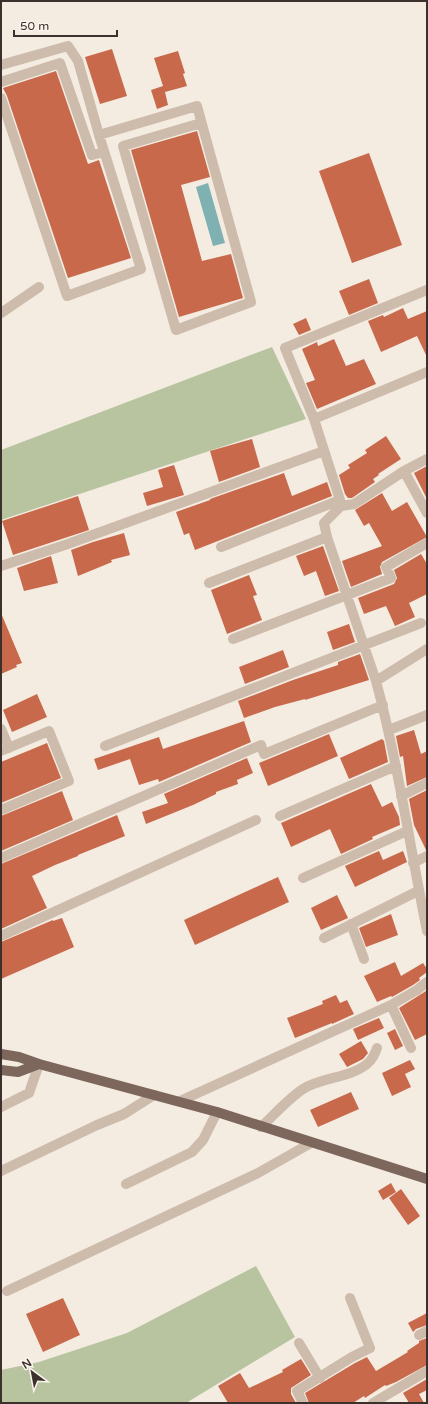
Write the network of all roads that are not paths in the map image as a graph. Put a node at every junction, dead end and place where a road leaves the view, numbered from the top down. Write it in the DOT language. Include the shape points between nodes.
graph roads {
  1 [pos="1,65"];
  2 [pos="1,82"];
  3 [pos="1,98"];
  4 [pos="202,123"];
  5 [pos="99,135"];
  6 [pos="104,152"];
  7 [pos="39,287"];
  8 [pos="427,290"];
  9 [pos="1,313"];
  10 [pos="427,372"];
  11 [pos="314,419"];
  12 [pos="324,451"];
  13 [pos="427,459"];
  14 [pos="404,471"];
  15 [pos="340,503"];
  16 [pos="427,513"];
  17 [pos="327,537"];
  18 [pos="427,543"];
  19 [pos="221,547"];
  20 [pos="1,566"];
  21 [pos="209,583"];
  22 [pos="347,594"];
  23 [pos="421,623"];
  24 [pos="233,639"];
  25 [pos="365,645"];
  26 [pos="427,649"];
  27 [pos="376,681"];
  28 [pos="383,705"];
  29 [pos="427,715"];
  30 [pos="1,729"];
  31 [pos="389,730"];
  32 [pos="105,746"];
  33 [pos="5,750"];
  34 [pos="396,766"];
  35 [pos="427,783"];
  36 [pos="401,796"];
  37 [pos="1,810"];
  38 [pos="280,816"];
  39 [pos="256,820"];
  40 [pos="407,831"];
  41 [pos="427,856"];
  42 [pos="1,858"];
  43 [pos="413,863"];
  44 [pos="303,878"];
  45 [pos="418,891"];
  46 [pos="351,924"];
  47 [pos="427,928"];
  48 [pos="1,936"];
  49 [pos="324,938"];
  50 [pos="364,958"];
  51 [pos="427,982"];
  52 [pos="391,1005"];
  53 [pos="377,1048"];
  54 [pos="411,1048"];
  55 [pos="1,1054"];
  56 [pos="38,1064"];
  57 [pos="1,1070"];
  58 [pos="154,1095"];
  59 [pos="180,1101"];
  60 [pos="1,1107"];
  61 [pos="217,1112"];
  62 [pos="261,1127"];
  63 [pos="311,1143"];
  64 [pos="1,1171"];
  65 [pos="427,1179"];
  66 [pos="126,1184"];
  67 [pos="7,1291"];
  68 [pos="350,1298"];
  69 [pos="299,1343"];
  70 [pos="427,1371"];
  71 [pos="320,1378"];
  72 [pos="303,1403"];
  73 [pos="373,1403"];
  1 -- 5 [label="street" via="68,46 78,61"];
  2 -- 6 [label="street" via="60,63 92,155"];
  3 -- 6 [label="street" via="67,296 141,269"];
  4 -- 4 [label="street" via="251,302 176,330 122,146"];
  4 -- 5 [label="street" via="197,106"];
  5 -- 6 [label="street"];
  7 -- 9 [label="street"];
  8 -- 11 [label="street" via="285,348"];
  10 -- 11 [label="street"];
  11 -- 12 [label="street"];
  12 -- 15 [label="street"];
  12 -- 20 [label="street"];
  13 -- 14 [label="street"];
  14 -- 15 [label="street" via="354,504"];
  14 -- 16 [label="street"];
  15 -- 17 [label="street" via="324,522"];
  15 -- 19 [label="street"];
  17 -- 21 [label="street"];
  17 -- 22 [label="street"];
  18 -- 22 [label="street" via="386,567 391,578"];
  22 -- 24 [label="street"];
  22 -- 25 [label="street"];
  23 -- 25 [label="street"];
  25 -- 27 [label="street"];
  25 -- 32 [label="street"];
  26 -- 27 [label="street"];
  27 -- 28 [label="street"];
  28 -- 31 [label="street"];
  28 -- 42 [label="street" via="264,754 260,745"];
  29 -- 31 [label="street"];
  30 -- 33 [label="street"];
  31 -- 34 [label="street"];
  33 -- 37 [label="street" via="49,731 69,781"];
  34 -- 36 [label="street"];
  34 -- 38 [label="street"];
  35 -- 36 [label="street"];
  36 -- 40 [label="street"];
  39 -- 48 [label="street"];
  40 -- 43 [label="street"];
  40 -- 44 [label="street"];
  41 -- 43 [label="street"];
  43 -- 45 [label="street"];
  45 -- 46 [label="street"];
  45 -- 47 [label="street"];
  46 -- 49 [label="street"];
  46 -- 50 [label="street"];
  51 -- 52 [label="street"];
  52 -- 54 [label="street"];
  52 -- 59 [label="street"];
  53 -- 62 [label="street" via="367,1064 355,1071 304,1089"];
  55 -- 56 [label="main road"];
  56 -- 57 [label="main road" via="18,1072"];
  56 -- 58 [label="main road"];
  56 -- 60 [label="street" via="28,1093"];
  58 -- 59 [label="main road"];
  58 -- 64 [label="street" via="124,1114"];
  59 -- 61 [label="main road"];
  61 -- 62 [label="main road"];
  61 -- 66 [label="street" via="203,1140 192,1152"];
  62 -- 63 [label="main road"];
  63 -- 65 [label="main road"];
  63 -- 67 [label="street" via="258,1173"];
  68 -- 71 [label="street" via="370,1348"];
  69 -- 71 [label="street"];
  70 -- 73 [label="street"];
  71 -- 72 [label="street" via="297,1391"];
}
